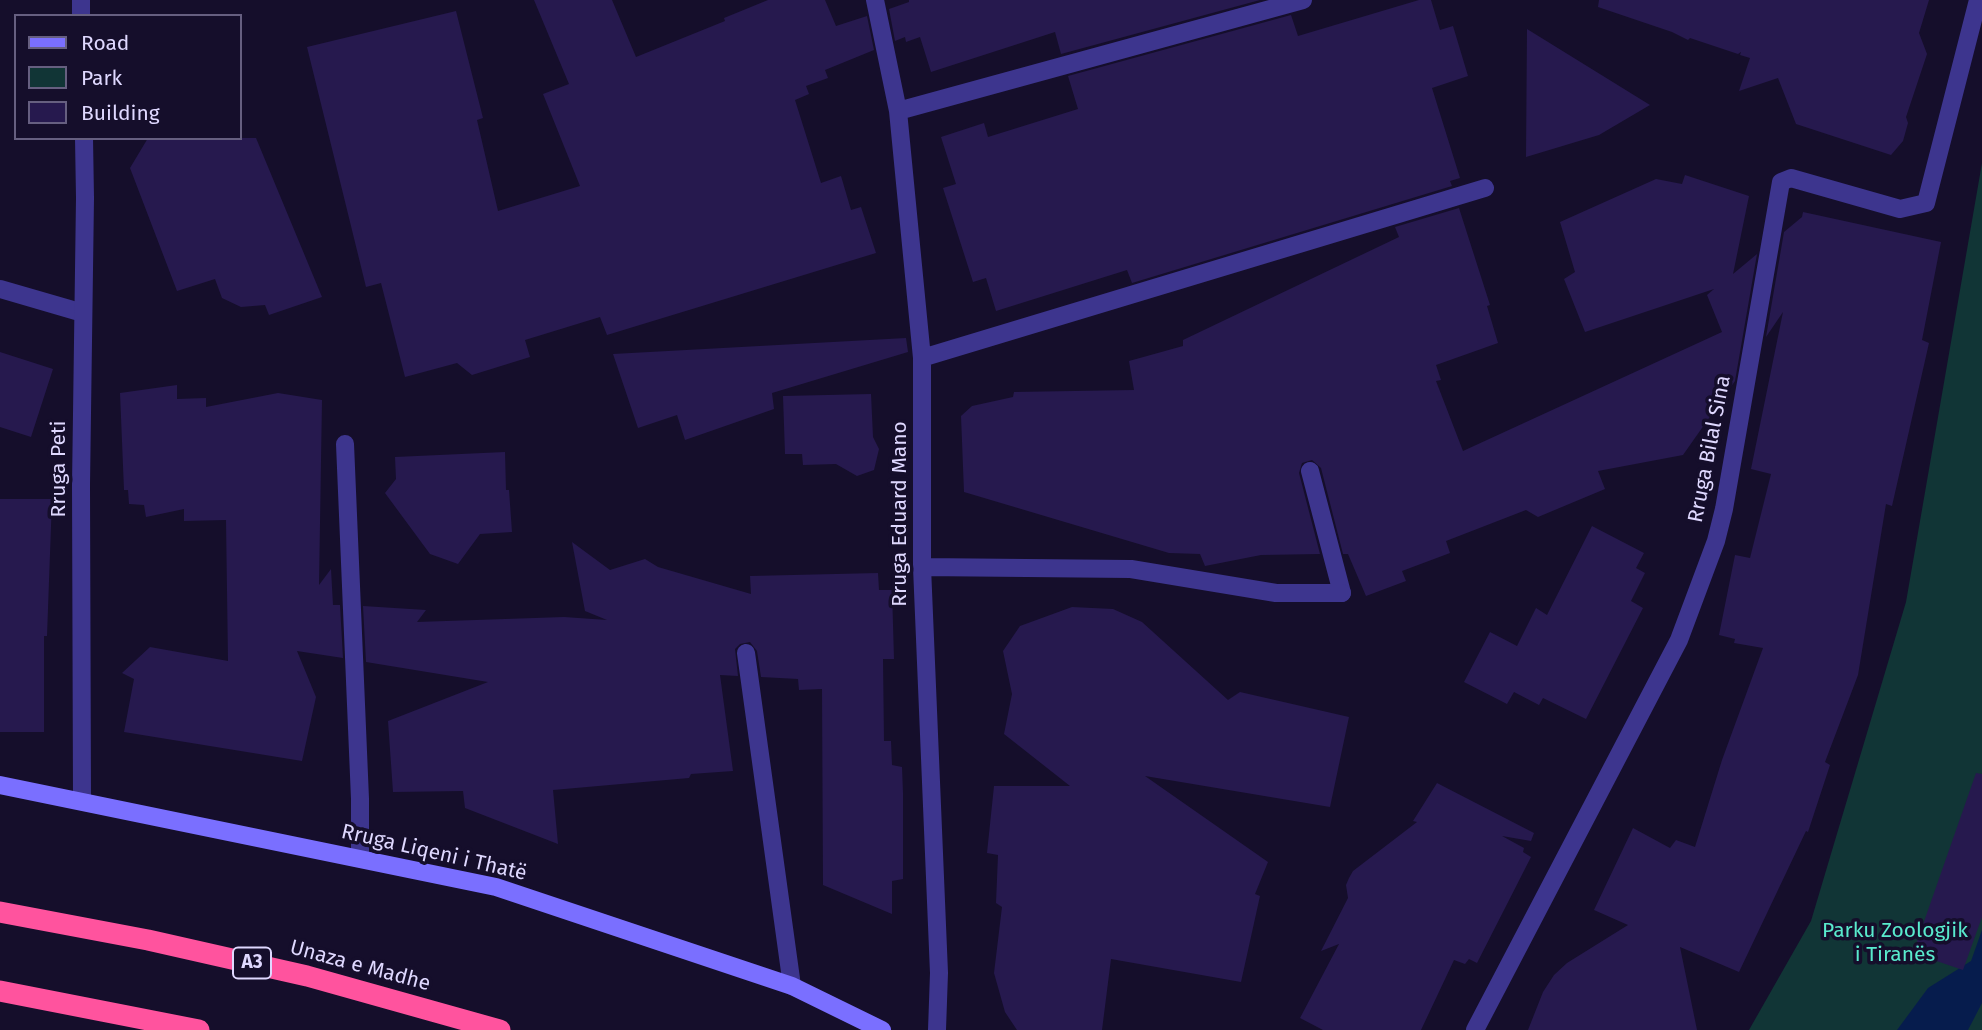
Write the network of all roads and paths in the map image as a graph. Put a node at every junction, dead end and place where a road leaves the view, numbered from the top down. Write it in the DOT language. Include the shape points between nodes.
graph roads {
  1 [pos="875,0"];
  2 [pos="1303,0"];
  3 [pos="1978,0"];
  4 [pos="898,111"];
  5 [pos="84,140"];
  6 [pos="1485,188"];
  7 [pos="0,289"];
  8 [pos="83,313"];
  9 [pos="922,358"];
  10 [pos="345,444"];
  11 [pos="1310,471"];
  12 [pos="922,567"];
  13 [pos="746,653"];
  14 [pos="0,785"];
  15 [pos="82,800"];
  16 [pos="360,858"];
  17 [pos="0,912"];
  18 [pos="792,986"];
  19 [pos="0,991"];
  20 [pos="199,1030"];
  21 [pos="500,1030"];
  22 [pos="882,1030"];
  23 [pos="937,1030"];
  24 [pos="1475,1030"];
  1 -- 4 [label="street, Rruga Eduard Mano"];
  2 -- 4 [label="street"];
  3 -- 24 [label="street, Rruga Bilal Sina" via="1926,203 1900,209 1791,178 1782,182 1716,541 1679,640"];
  4 -- 9 [label="street, Rruga Eduard Mano"];
  5 -- 8 [label="street, Rruga Peti"];
  6 -- 9 [label="street"];
  7 -- 8 [label="street"];
  8 -- 15 [label="street, Rruga Peti"];
  9 -- 12 [label="street, Rruga Eduard Mano"];
  10 -- 16 [label="street"];
  11 -- 12 [label="street" via="1342,593 1276,593 1131,569"];
  12 -- 23 [label="street, Rruga Eduard Mano" via="939,973"];
  13 -- 18 [label="street"];
  14 -- 15 [label="street, Rruga Liqeni i Thatë"];
  15 -- 16 [label="street, Rruga Liqeni i Thatë"];
  16 -- 18 [label="street, Rruga Liqeni i Thatë" via="496,887"];
  17 -- 21 [label="highway, Unaza e Madhe / A3" via="307,975"];
  18 -- 22 [label="street, Rruga Liqeni i Thatë"];
  19 -- 20 [label="highway"];
}
